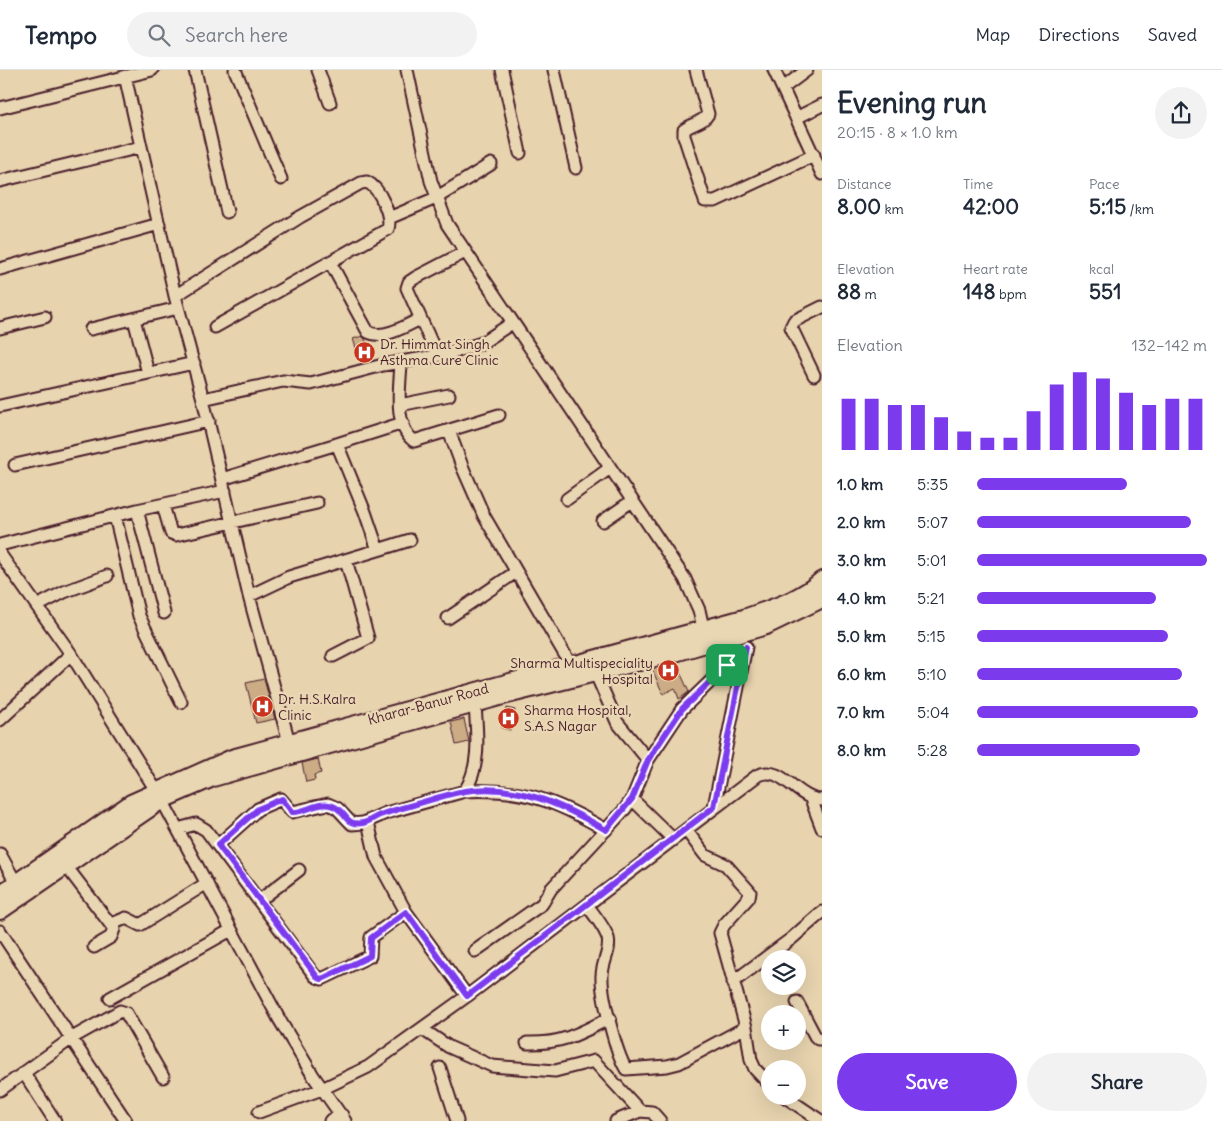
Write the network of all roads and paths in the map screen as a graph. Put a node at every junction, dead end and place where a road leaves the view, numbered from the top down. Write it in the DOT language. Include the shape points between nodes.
graph roads {
  1 [pos="152,70"];
  2 [pos="195,70"];
  3 [pos="235,70"];
  4 [pos="318,70"];
  5 [pos="407,70"];
  6 [pos="502,70"];
  7 [pos="554,70"];
  8 [pos="696,70"];
  9 [pos="774,70"];
  10 [pos="807,70"];
  11 [pos="125,76"];
  12 [pos="782,88"];
  13 [pos="330,103"];
  14 [pos="822,105"];
  15 [pos="0,108"];
  16 [pos="796,118"];
  17 [pos="141,147"];
  18 [pos="520,153"];
  19 [pos="814,155"];
  20 [pos="491,164"];
  21 [pos="576,168"];
  22 [pos="822,174"];
  23 [pos="280,179"];
  24 [pos="0,181"];
  25 [pos="436,198"];
  26 [pos="227,212"];
  27 [pos="389,218"];
  28 [pos="159,224"];
  29 [pos="465,252"];
  30 [pos="330,262"];
  31 [pos="0,269"];
  32 [pos="175,296"];
  33 [pos="822,307"];
  34 [pos="178,308"];
  35 [pos="45,317"];
  36 [pos="134,319"];
  37 [pos="420,320"];
  38 [pos="512,323"];
  39 [pos="214,327"];
  40 [pos="0,328"];
  41 [pos="91,329"];
  42 [pos="437,355"];
  43 [pos="401,363"];
  44 [pos="194,364"];
  45 [pos="148,373"];
  46 [pos="814,375"];
  47 [pos="449,395"];
  48 [pos="203,399"];
  49 [pos="400,405"];
  50 [pos="0,406"];
  51 [pos="499,415"];
  52 [pos="209,422"];
  53 [pos="403,423"];
  54 [pos="450,431"];
  55 [pos="337,444"];
  56 [pos="15,465"];
  57 [pos="610,468"];
  58 [pos="222,479"];
  59 [pos="225,491"];
  60 [pos="567,499"];
  61 [pos="632,501"];
  62 [pos="317,504"];
  63 [pos="163,505"];
  64 [pos="136,510"];
  65 [pos="115,516"];
  66 [pos="603,521"];
  67 [pos="233,524"];
  68 [pos="410,540"];
  69 [pos="0,545"];
  70 [pos="378,550"];
  71 [pos="0,554"];
  72 [pos="346,560"];
  73 [pos="516,572"];
  74 [pos="106,576"];
  75 [pos="822,580"];
  76 [pos="250,596"];
  77 [pos="822,599"];
  78 [pos="37,606"];
  79 [pos="164,613"];
  80 [pos="448,618"];
  81 [pos="745,633"];
  82 [pos="706,637"];
  83 [pos="71,654"];
  84 [pos="333,656"];
  85 [pos="571,665"];
  86 [pos="595,672"];
  87 [pos="181,702"];
  88 [pos="475,705"];
  89 [pos="0,720"];
  90 [pos="289,742"];
  91 [pos="648,760"];
  92 [pos="465,791"];
  93 [pos="158,796"];
  94 [pos="632,799"];
  95 [pos="817,800"];
  96 [pos="714,807"];
  97 [pos="368,822"];
  98 [pos="822,828"];
  99 [pos="178,829"];
  100 [pos="606,830"];
  101 [pos="686,830"];
  102 [pos="673,839"];
  103 [pos="218,845"];
  104 [pos="0,854"];
  105 [pos="66,866"];
  106 [pos="299,870"];
  107 [pos="16,882"];
  108 [pos="207,883"];
  109 [pos="0,894"];
  110 [pos="260,900"];
  111 [pos="587,905"];
  112 [pos="0,911"];
  113 [pos="406,912"];
  114 [pos="822,912"];
  115 [pos="112,924"];
  116 [pos="231,930"];
  117 [pos="0,931"];
  118 [pos="94,948"];
  119 [pos="475,951"];
  120 [pos="733,982"];
  121 [pos="467,996"];
  122 [pos="110,998"];
  123 [pos="797,1002"];
  124 [pos="610,1018"];
  125 [pos="746,1027"];
  126 [pos="422,1029"];
  127 [pos="72,1038"];
  128 [pos="822,1039"];
  129 [pos="527,1043"];
  130 [pos="440,1068"];
  131 [pos="626,1069"];
  132 [pos="24,1073"];
  133 [pos="761,1075"];
  134 [pos="163,1077"];
  135 [pos="611,1079"];
  136 [pos="322,1089"];
  137 [pos="0,1090"];
  138 [pos="798,1105"];
  139 [pos="640,1111"];
  140 [pos="259,1112"];
  141 [pos="344,1118"];
  142 [pos="55,1121"];
  143 [pos="126,1121"];
  144 [pos="330,1121"];
  145 [pos="457,1121"];
  146 [pos="616,1121"];
  147 [pos="660,1121"];
  148 [pos="822,1121"];
  1 -- 11 [label="street"];
  2 -- 26 [label="street"];
  3 -- 23 [label="street"];
  4 -- 13 [label="street"];
  5 -- 25 [label="street"];
  6 -- 18 [label="street"];
  7 -- 21 [label="street"];
  8 -- 19 [label="street" via="708,114 684,130 684,136 705,201 715,201"];
  9 -- 12 [label="street"];
  10 -- 12 [label="street"];
  11 -- 15 [label="street"];
  11 -- 17 [label="street"];
  12 -- 16 [label="street"];
  14 -- 16 [label="street"];
  16 -- 19 [label="street"];
  17 -- 24 [label="street"];
  17 -- 28 [label="street"];
  19 -- 22 [label="street"];
  20 -- 25 [label="street"];
  25 -- 27 [label="street"];
  25 -- 29 [label="street" via="447,224"];
  27 -- 30 [label="street" via="388,229 382,234"];
  27 -- 32 [label="street" via="373,185 361,184 300,217"];
  28 -- 31 [label="street"];
  28 -- 32 [label="street"];
  29 -- 37 [label="street" via="409,282 409,297"];
  29 -- 38 [label="street"];
  30 -- 37 [label="street" via="368,332 373,335 391,332"];
  30 -- 39 [label="street"];
  32 -- 34 [label="street"];
  33 -- 46 [label="street" via="794,321 791,327"];
  34 -- 36 [label="street"];
  34 -- 44 [label="street"];
  35 -- 40 [label="street"];
  36 -- 41 [label="street"];
  36 -- 45 [label="street"];
  37 -- 42 [label="street"];
  38 -- 42 [label="street" via="482,343"];
  38 -- 57 [label="street"];
  42 -- 43 [label="street"];
  43 -- 48 [label="street" via="311,384 283,381"];
  43 -- 49 [label="street"];
  44 -- 45 [label="street"];
  44 -- 48 [label="street"];
  45 -- 50 [label="street"];
  47 -- 49 [label="street"];
  48 -- 52 [label="street"];
  49 -- 53 [label="street"];
  51 -- 54 [label="street"];
  52 -- 56 [label="street"];
  52 -- 58 [label="street"];
  53 -- 54 [label="street" via="414,442"];
  53 -- 55 [label="street"];
  54 -- 73 [label="street" via="474,494"];
  55 -- 58 [label="street"];
  55 -- 70 [label="street"];
  57 -- 60 [label="street"];
  57 -- 61 [label="street"];
  58 -- 59 [label="street"];
  59 -- 63 [label="street"];
  59 -- 67 [label="street"];
  61 -- 66 [label="street"];
  61 -- 82 [label="street" via="685,579"];
  62 -- 67 [label="street"];
  63 -- 64 [label="street"];
  63 -- 67 [label="street" via="171,533 176,535"];
  64 -- 65 [label="street"];
  64 -- 79 [label="street"];
  65 -- 69 [label="street"];
  65 -- 87 [label="street" via="139,616"];
  67 -- 76 [label="street"];
  68 -- 70 [label="street"];
  70 -- 72 [label="street"];
  71 -- 78 [label="street"];
  72 -- 76 [label="street" via="289,577"];
  72 -- 84 [label="street" via="368,638"];
  73 -- 80 [label="street"];
  73 -- 85 [label="street"];
  74 -- 78 [label="street"];
  75 -- 81 [label="highway, Kharar-Banur Road"];
  76 -- 90 [label="street"];
  77 -- 81 [label="highway"];
  78 -- 83 [label="street"];
  81 -- 82 [label="highway, Kharar-Banur Road"];
  81 -- 91 [label="street" via="682,709"];
  81 -- 96 [label="street"];
  82 -- 85 [label="highway, Kharar-Banur Road"];
  82 -- 86 [label="highway" via="675,653"];
  83 -- 89 [label="street"];
  83 -- 93 [label="street"];
  85 -- 90 [label="highway, Kharar-Banur Road"];
  86 -- 88 [label="highway"];
  86 -- 91 [label="street" via="617,722"];
  88 -- 92 [label="street" via="477,760"];
  88 -- 93 [label="highway" via="257,764"];
  90 -- 93 [label="highway, Kharar-Banur Road" via="232,758"];
  91 -- 94 [label="street"];
  92 -- 97 [label="street" via="386,813"];
  92 -- 100 [label="street" via="512,792 550,801 571,809"];
  93 -- 99 [label="street"];
  93 -- 105 [label="highway"];
  93 -- 107 [label="highway, Kharar-Banur Road" via="131,803"];
  94 -- 100 [label="street"];
  94 -- 102 [label="street"];
  95 -- 96 [label="street" via="774,772 766,772"];
  95 -- 98 [label="street"];
  96 -- 101 [label="street"];
  97 -- 103 [label="street" via="352,824 337,808 328,804 292,812 282,799 258,809"];
  97 -- 113 [label="street" via="376,857"];
  99 -- 103 [label="street" via="201,825"];
  99 -- 108 [label="street"];
  100 -- 119 [label="street" via="551,888 542,904"];
  101 -- 102 [label="street"];
  101 -- 120 [label="street" via="705,855 726,865 750,892 720,930"];
  102 -- 111 [label="street"];
  103 -- 110 [label="street"];
  104 -- 107 [label="street"];
  105 -- 112 [label="highway"];
  105 -- 115 [label="street"];
  106 -- 110 [label="street"];
  107 -- 109 [label="highway, Kharar-Banur Road"];
  108 -- 115 [label="street" via="140,925 126,918"];
  108 -- 116 [label="street"];
  110 -- 113 [label="street" via="315,976 322,979 370,956 371,938"];
  111 -- 121 [label="street"];
  111 -- 124 [label="street" via="608,938 602,976"];
  113 -- 121 [label="street"];
  114 -- 120 [label="street"];
  115 -- 118 [label="street" via="114,934"];
  116 -- 122 [label="street"];
  116 -- 136 [label="street" via="279,1019"];
  117 -- 127 [label="street"];
  120 -- 125 [label="street"];
  121 -- 126 [label="street"];
  123 -- 128 [label="street" via="815,1036"];
  124 -- 129 [label="street" via="562,1041"];
  124 -- 131 [label="street" via="619,1056"];
  125 -- 131 [label="street" via="680,1063"];
  125 -- 133 [label="street" via="751,1060"];
  126 -- 135 [label="street" via="449,1047 492,1066 555,1071 594,1061"];
  126 -- 136 [label="street" via="360,1072"];
  127 -- 132 [label="street"];
  127 -- 134 [label="street" via="115,1012 126,1013"];
  127 -- 143 [label="street"];
  130 -- 145 [label="street"];
  131 -- 135 [label="street"];
  132 -- 137 [label="street"];
  132 -- 142 [label="street"];
  135 -- 139 [label="street"];
  136 -- 140 [label="street"];
  136 -- 141 [label="street"];
  138 -- 148 [label="street"];
  139 -- 146 [label="street"];
  139 -- 147 [label="street" via="652,1112"];
  141 -- 144 [label="street"];
}
